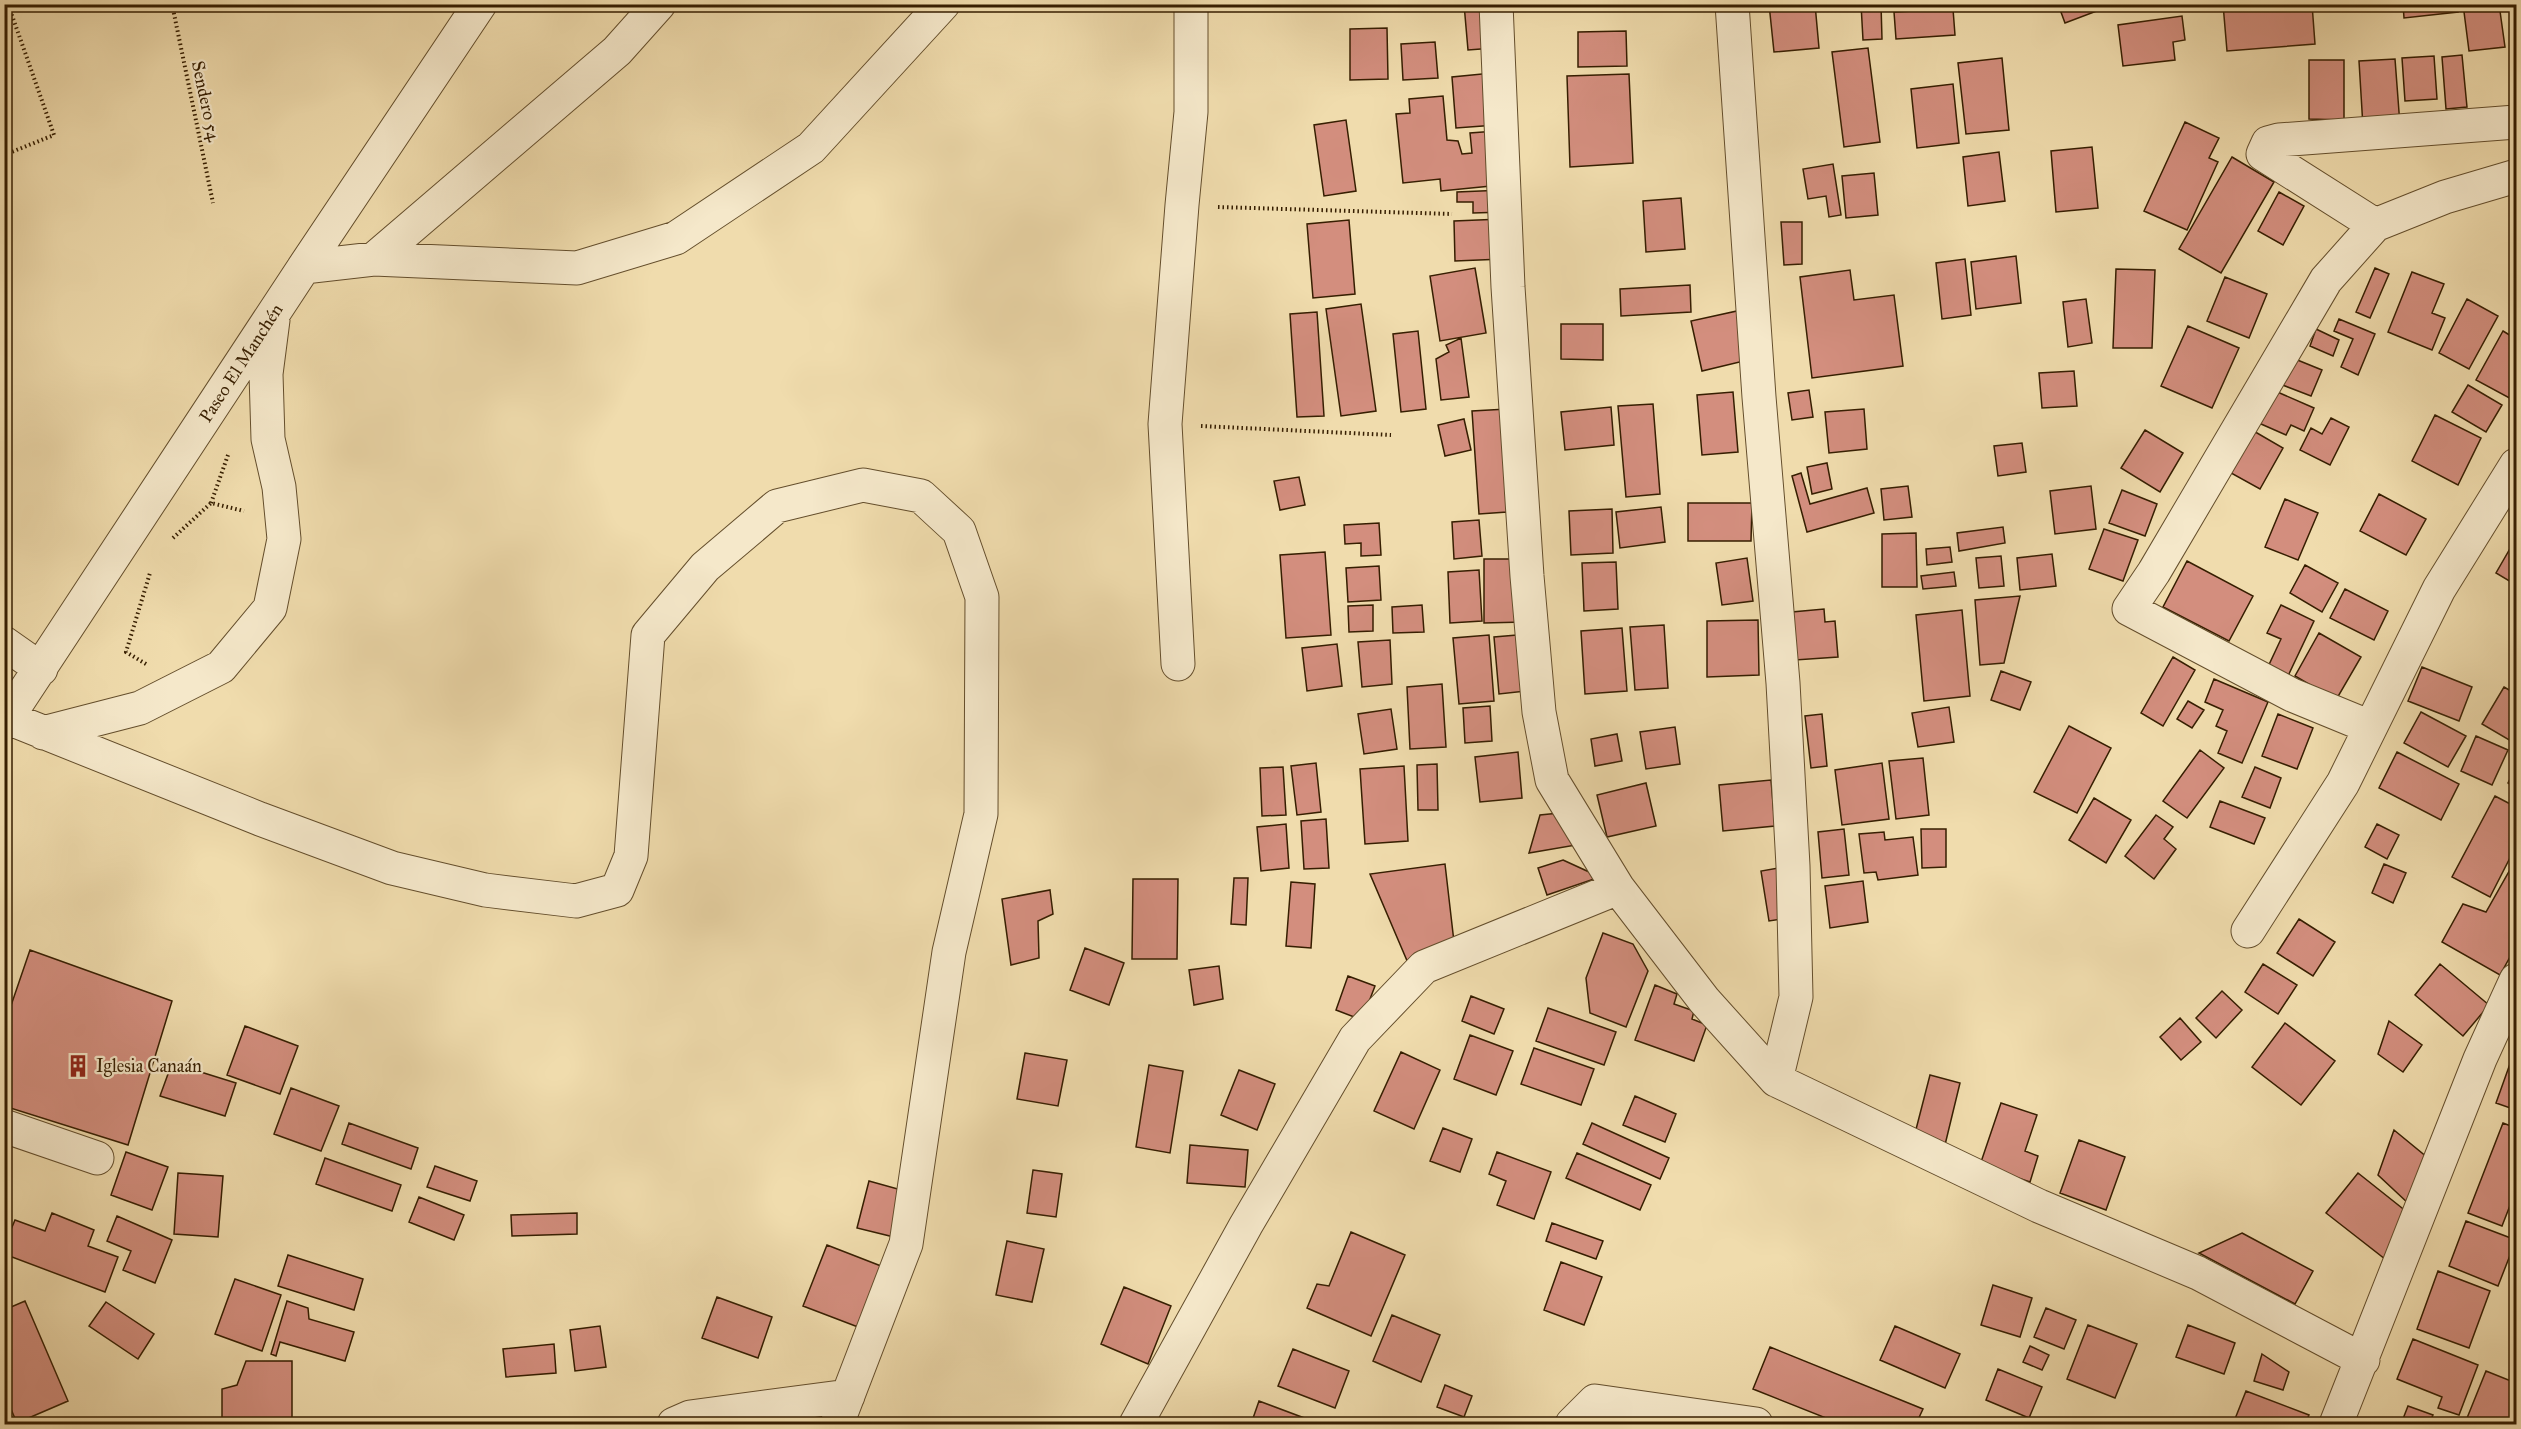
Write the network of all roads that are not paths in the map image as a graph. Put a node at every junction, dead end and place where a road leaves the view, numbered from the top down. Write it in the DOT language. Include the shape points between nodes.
graph roads {
  1 [pos="480,4"];
  2 [pos="659,4"];
  3 [pos="943,4"];
  4 [pos="1191,4"];
  5 [pos="1496,4"];
  6 [pos="1732,4"];
  7 [pos="2517,122"];
  8 [pos="2517,176"];
  9 [pos="2375,225"];
  10 [pos="374,259"];
  11 [pos="304,267"];
  12 [pos="274,313"];
  13 [pos="2517,465"];
  14 [pos="4,643"];
  15 [pos="1178,664"];
  16 [pos="40,669"];
  17 [pos="6,721"];
  18 [pos="2370,728"];
  19 [pos="43,733"];
  20 [pos="1618,888"];
  21 [pos="2248,931"];
  22 [pos="2517,980"];
  23 [pos="1776,1080"];
  24 [pos="4,1126"];
  25 [pos="97,1158"];
  26 [pos="2363,1360"];
  27 [pos="843,1410"];
  28 [pos="674,1425"];
  29 [pos="1136,1425"];
  30 [pos="1572,1425"];
  31 [pos="1756,1425"];
  32 [pos="2336,1425"];
  1 -- 11 [label="street, Paseo El Manchén"];
  2 -- 10 [label="street" via="617,51"];
  3 -- 10 [label="street" via="811,148 676,238 577,268"];
  4 -- 15 [label="street" via="1191,112 1165,424"];
  5 -- 20 [label="street" via="1508,287 1539,712 1552,780"];
  6 -- 23 [label="street" via="1793,866 1796,997"];
  7 -- 9 [label="street" via="2268,143 2263,154"];
  8 -- 9 [label="street" via="2445,197"];
  9 -- 18 [label="street" via="2326,280 2129,609 2292,695"];
  10 -- 11 [label="street"];
  11 -- 12 [label="street, Paseo El Manchén"];
  12 -- 16 [label="street, Paseo El Manchén"];
  12 -- 19 [label="street" via="266,374 268,439 279,487 284,539 270,608 221,667 140,708"];
  13 -- 18 [label="street" via="2439,589"];
  14 -- 16 [label="street"];
  16 -- 17 [label="street, Paseo El Manchén"];
  17 -- 19 [label="street"];
  18 -- 21 [label="street" via="2343,783"];
  19 -- 27 [label="street" via="392,868 485,890 576,901 617,890 631,855 648,635 705,567 777,506 863,485 921,496 959,531 982,597 981,814 949,952 906,1244"];
  20 -- 23 [label="street" via="1704,1000"];
  20 -- 29 [label="street" via="1424,967 1355,1039 1246,1225"];
  22 -- 26 [label="street" via="2480,1059"];
  23 -- 26 [label="street" via="2039,1206 2198,1273"];
  24 -- 25 [label="street"];
  26 -- 32 [label="street"];
  27 -- 28 [label="street" via="690,1417"];
  30 -- 31 [label="street" via="1595,1401"];
}
